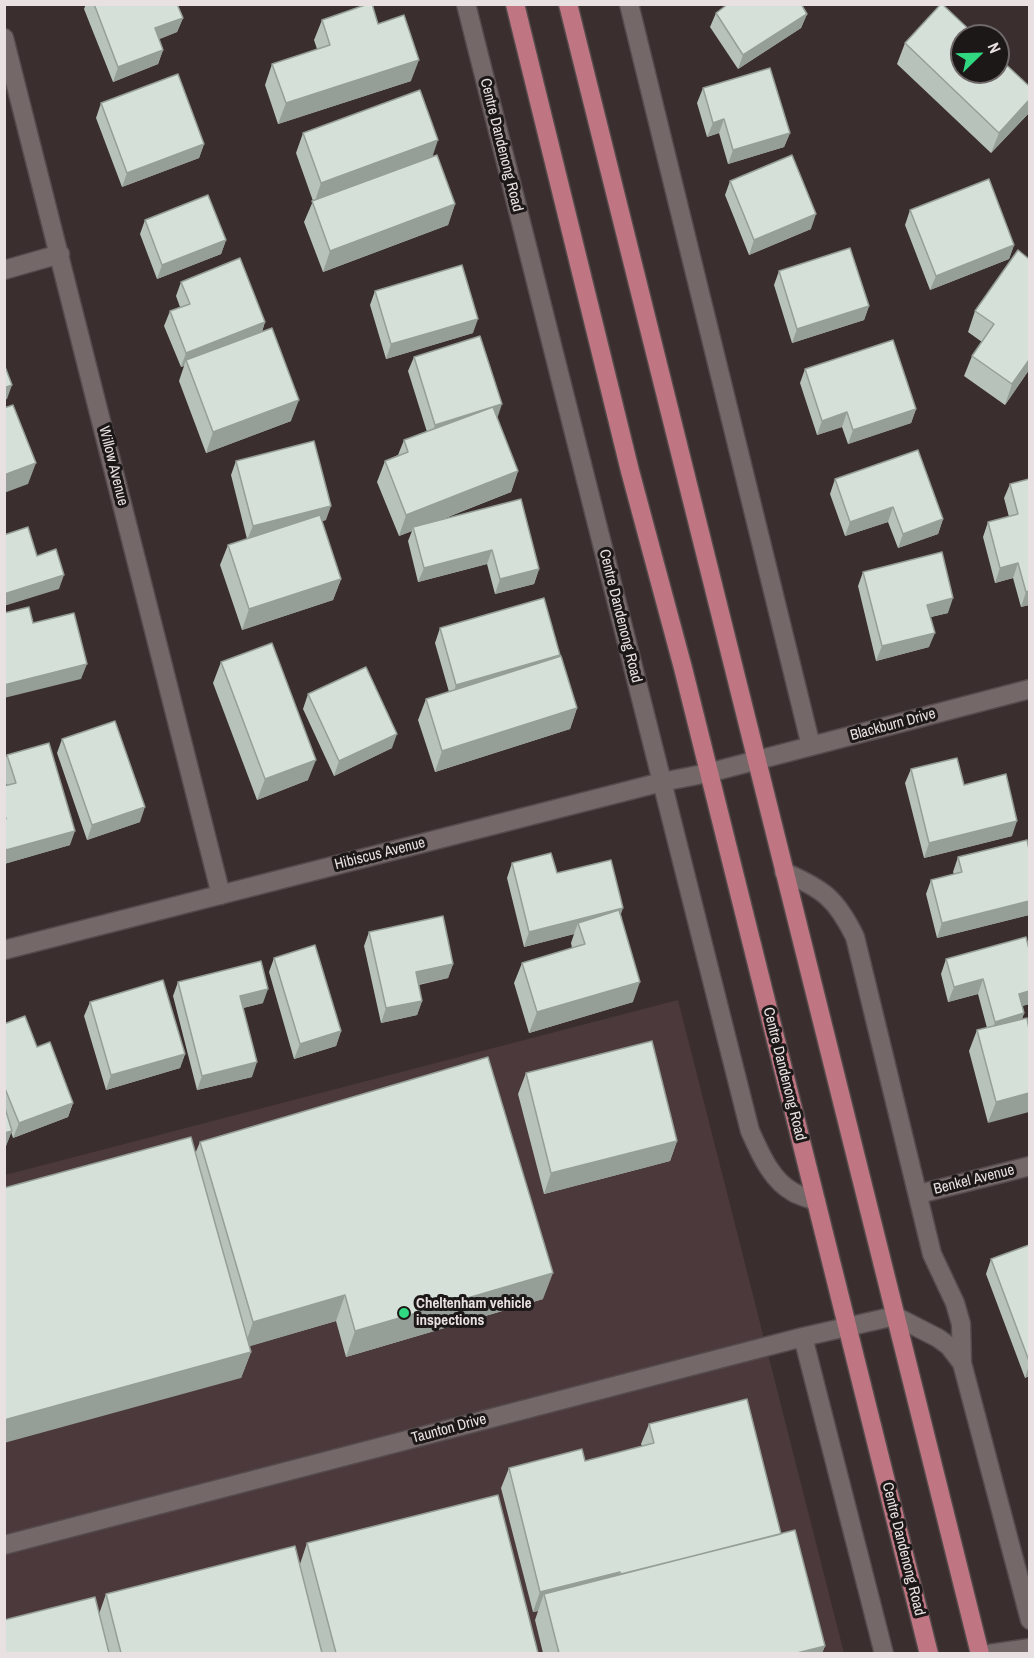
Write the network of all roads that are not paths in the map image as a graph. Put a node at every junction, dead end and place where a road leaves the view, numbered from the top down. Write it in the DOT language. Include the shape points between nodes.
graph roads {
  1 [pos="466,4"];
  2 [pos="515,4"];
  3 [pos="568,4"];
  4 [pos="629,4"];
  5 [pos="4,38"];
  6 [pos="60,254"];
  7 [pos="4,270"];
  8 [pos="1029,689"];
  9 [pos="811,746"];
  10 [pos="757,760"];
  11 [pos="708,773"];
  12 [pos="662,782"];
  13 [pos="784,872"];
  14 [pos="221,895"];
  15 [pos="4,950"];
  16 [pos="1029,1166"];
  17 [pos="919,1194"];
  18 [pos="816,1201"];
  19 [pos="895,1316"];
  20 [pos="847,1327"];
  21 [pos="802,1337"];
  22 [pos="962,1363"];
  23 [pos="4,1545"];
  24 [pos="1029,1620"];
  25 [pos="1029,1648"];
  26 [pos="884,1653"];
  27 [pos="929,1653"];
  28 [pos="980,1653"];
  29 [pos="989,1653"];
  1 -- 12 [label="street, Centre Dandenong Road"];
  2 -- 11 [label="main road, Centre Dandenong Road"];
  3 -- 10 [label="main road"];
  4 -- 9 [label="street"];
  5 -- 6 [label="street, Willow Avenue"];
  6 -- 7 [label="street"];
  6 -- 14 [label="street, Willow Avenue"];
  8 -- 9 [label="street, Blackburn Drive"];
  9 -- 10 [label="street, Blackburn Drive"];
  10 -- 11 [label="street, Hibiscus Avenue"];
  10 -- 13 [label="main road"];
  11 -- 12 [label="street, Hibiscus Avenue"];
  11 -- 18 [label="main road, Centre Dandenong Road"];
  12 -- 14 [label="street, Hibiscus Avenue"];
  12 -- 18 [label="street, Centre Dandenong Road" via="750,1131 776,1178 792,1192"];
  13 -- 17 [label="street" via="832,899 855,937"];
  13 -- 19 [label="main road"];
  14 -- 15 [label="street, Hibiscus Avenue"];
  16 -- 17 [label="street, Benkel Avenue"];
  17 -- 22 [label="street" via="932,1254 961,1324"];
  18 -- 20 [label="main road, Centre Dandenong Road"];
  19 -- 20 [label="street, Taunton Drive"];
  19 -- 22 [label="street" via="938,1338"];
  19 -- 28 [label="main road"];
  20 -- 21 [label="street, Taunton Drive"];
  20 -- 27 [label="main road, Centre Dandenong Road"];
  21 -- 23 [label="street, Taunton Drive"];
  21 -- 26 [label="street"];
  22 -- 24 [label="street"];
  25 -- 29 [label="street"];
}
